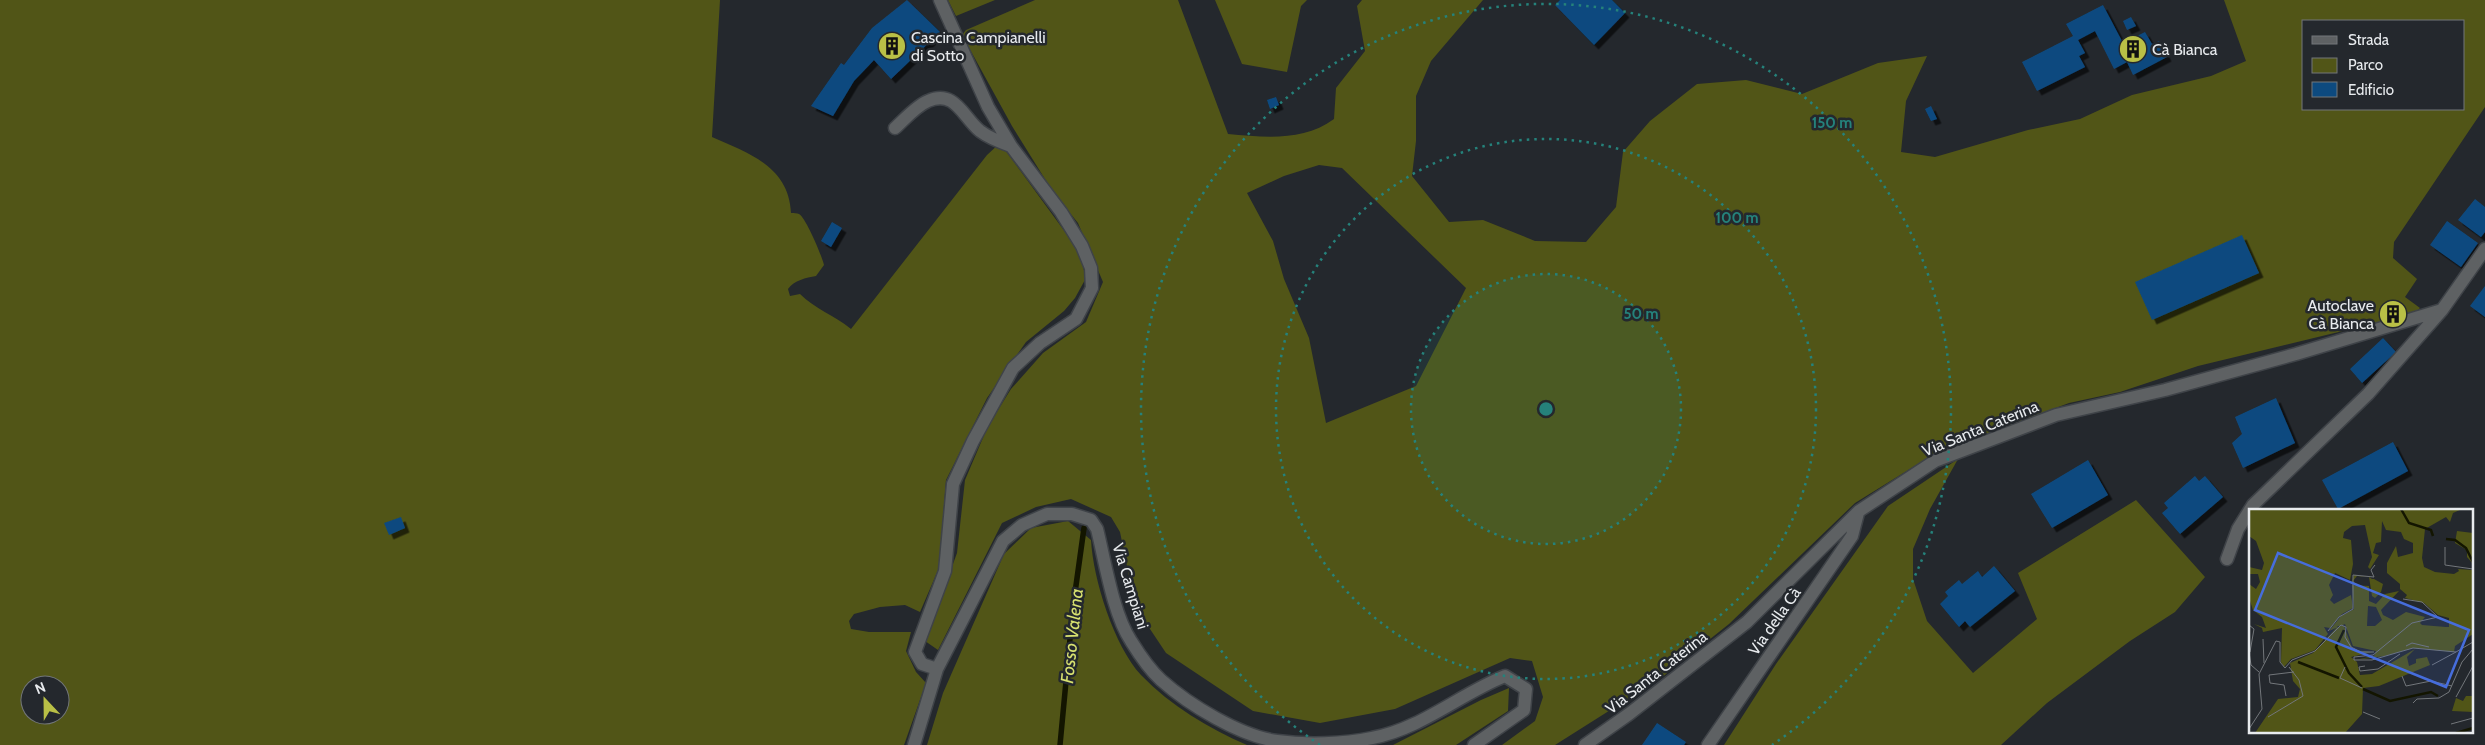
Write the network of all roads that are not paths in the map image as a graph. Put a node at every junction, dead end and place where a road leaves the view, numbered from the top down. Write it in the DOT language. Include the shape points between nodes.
graph roads {
  1 [pos="940,0"];
  2 [pos="895,128"];
  3 [pos="1011,146"];
  4 [pos="2485,249"];
  5 [pos="2442,310"];
  6 [pos="2250,509"];
  7 [pos="1859,511"];
  8 [pos="2249,511"];
  9 [pos="2227,559"];
  10 [pos="937,670"];
  11 [pos="914,745"];
  12 [pos="1474,745"];
  13 [pos="1585,745"];
  14 [pos="1708,745"];
  1 -- 3 [label="street" via="988,107"];
  2 -- 3 [label="street" via="927,101 946,98 956,102 978,129"];
  3 -- 10 [label="street" via="1061,212 1082,246 1091,268 1092,288 1076,319 1040,343 1013,368 953,484 944,571 915,652 922,664"];
  4 -- 5 [label="street"];
  5 -- 6 [label="street" via="2368,394"];
  5 -- 7 [label="street, Via Santa Caterina" via="2165,390 2056,415 1935,461"];
  7 -- 13 [label="street, Via Santa Caterina" via="1746,622"];
  7 -- 14 [label="street, Via della Cà" via="1852,536"];
  8 -- 9 [label="street" via="2238,529"];
  10 -- 11 [label="street, Via Campiani"];
  10 -- 12 [label="street, Via Campiani" via="1003,540 1022,525 1046,514 1093,515 1116,607 1130,640 1160,680 1202,709 1236,729 1277,742 1326,743 1373,738 1419,721 1495,680 1505,676 1513,679 1526,689 1524,710"];
}
